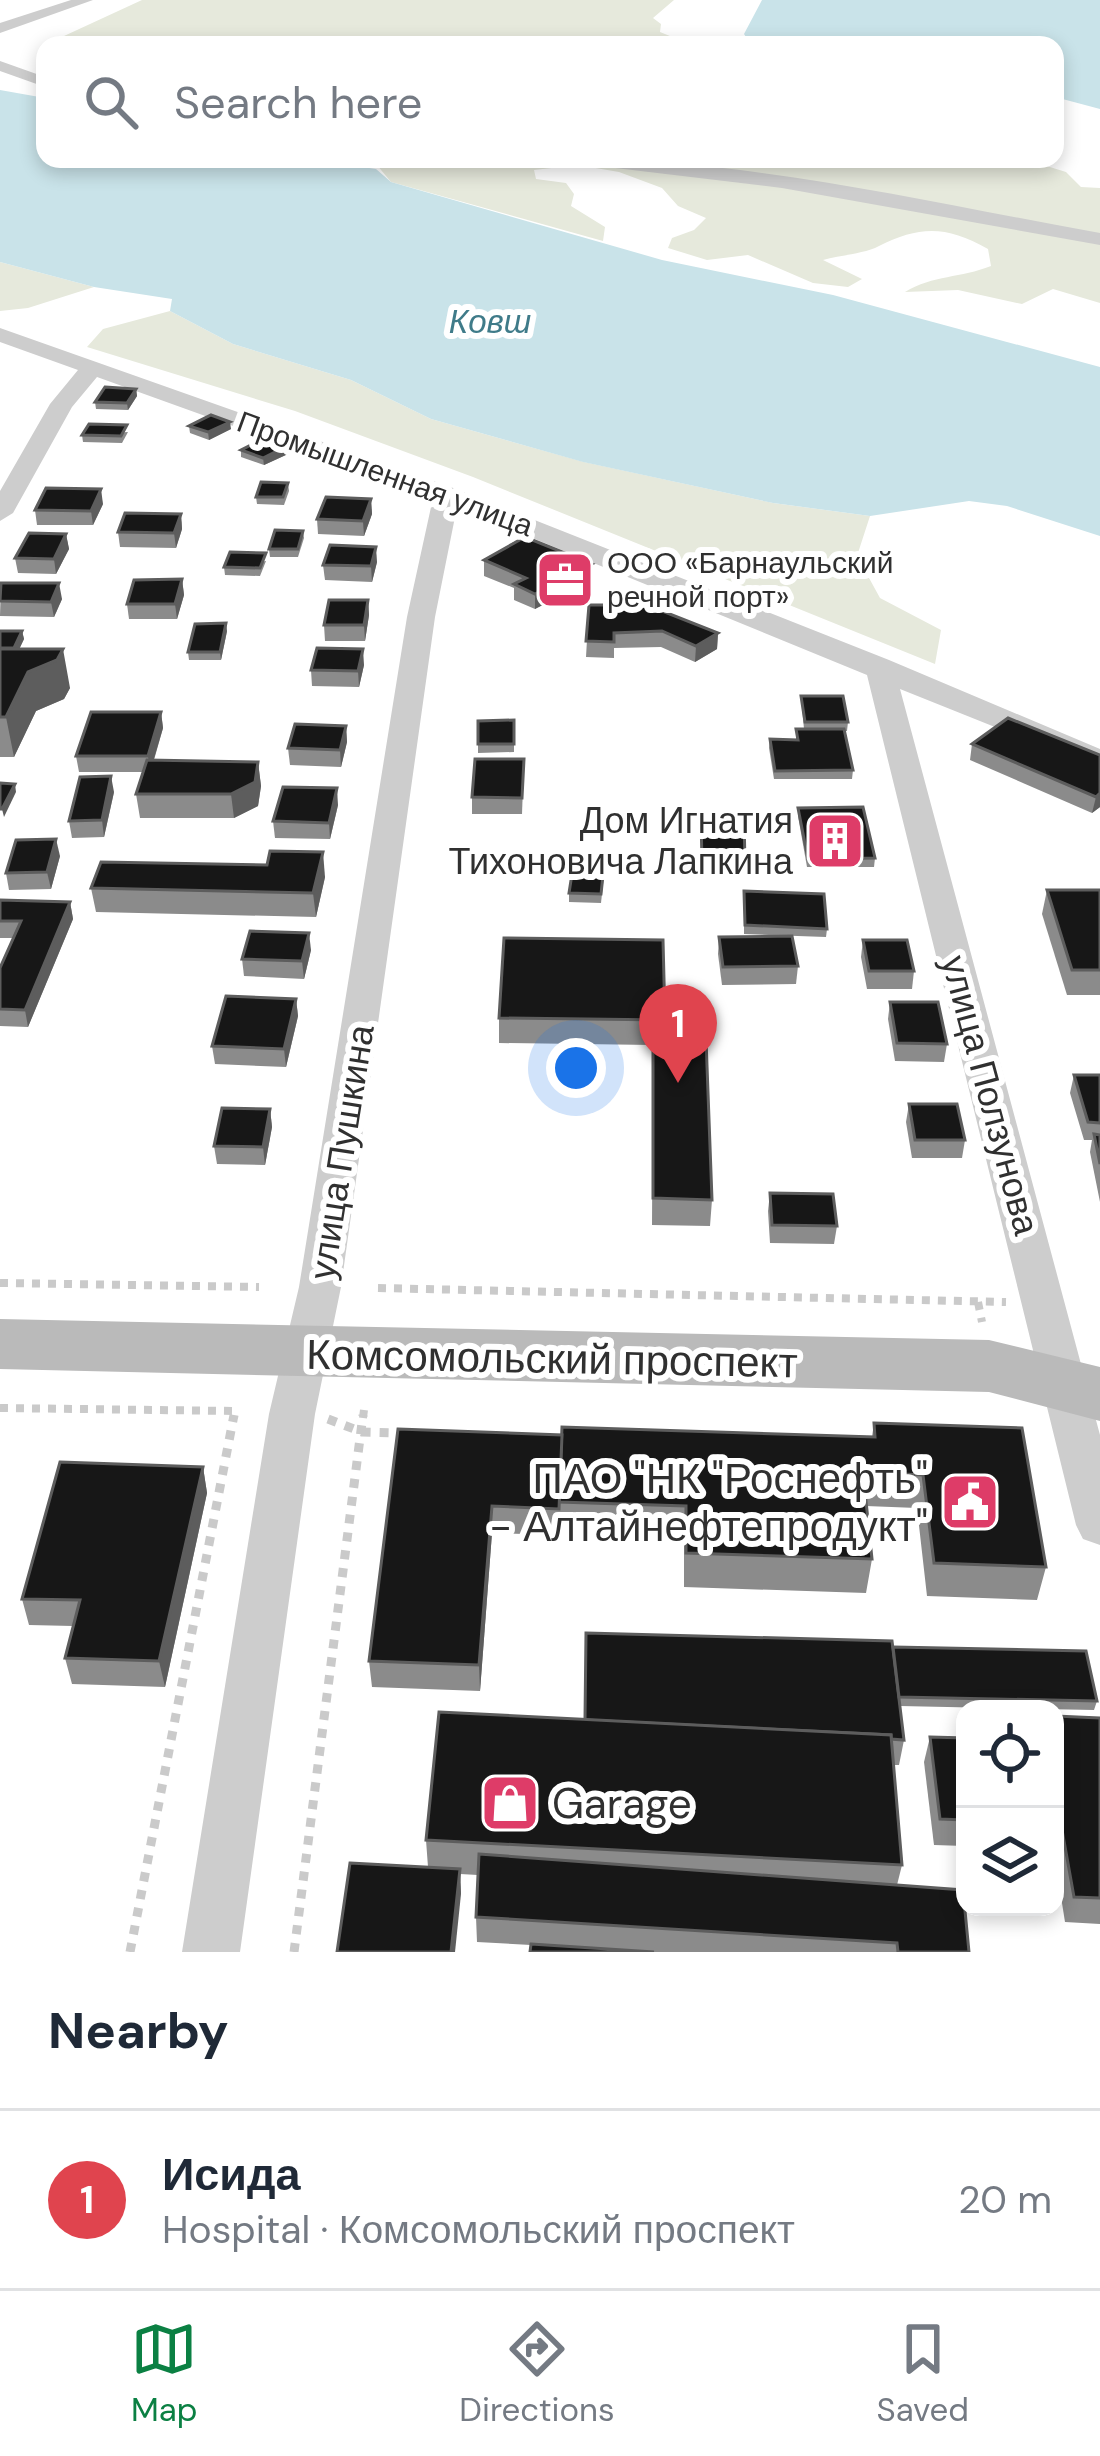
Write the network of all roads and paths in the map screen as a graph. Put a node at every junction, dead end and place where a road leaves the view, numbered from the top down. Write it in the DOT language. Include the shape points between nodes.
graph roads {
  1 [pos="86,0"];
  2 [pos="0,28"];
  3 [pos="0,65"];
  4 [pos="36,79"];
  5 [pos="660,168"];
  6 [pos="1100,239"];
  7 [pos="0,335"];
  8 [pos="93,367"];
  9 [pos="447,494"];
  10 [pos="0,513"];
  11 [pos="879,666"];
  12 [pos="1100,760"];
  13 [pos="0,1283"];
  14 [pos="259,1287"];
  15 [pos="378,1288"];
  16 [pos="1045,1302"];
  17 [pos="0,1344"];
  18 [pos="312,1384"];
  19 [pos="1083,1390"];
  20 [pos="0,1408"];
  21 [pos="364,1410"];
  22 [pos="362,1432"];
  23 [pos="408,1434"];
  24 [pos="1100,1525"];
  25 [pos="130,1952"];
  26 [pos="211,1952"];
  27 [pos="294,1952"];
  1 -- 2 [label="street"];
  3 -- 4 [label="street"];
  5 -- 6 [label="street"];
  7 -- 8 [label="street, Промышленная улица"];
  8 -- 9 [label="street, Промышленная улица"];
  8 -- 10 [label="street" via="62,404"];
  9 -- 11 [label="street, Промышленная улица"];
  9 -- 18 [label="street, улица Пушкина" via="320,1287"];
  11 -- 12 [label="street, Промышленная улица"];
  11 -- 16 [label="street, улица Ползунова"];
  13 -- 14 [label="path"];
  15 -- 16 [label="path"];
  16 -- 19 [label="street, улица Ползунова"];
  17 -- 18 [label="street, Комсомольский проспект"];
  18 -- 19 [label="street, Комсомольский проспект" via="989,1366"];
  18 -- 22 [label="path"];
  18 -- 26 [label="street, улица Пушкина"];
  19 -- 24 [label="street, улица Ползунова"];
  20 -- 25 [label="path" via="235,1411"];
  21 -- 22 [label="path"];
  22 -- 23 [label="path"];
  22 -- 27 [label="path"];
}
